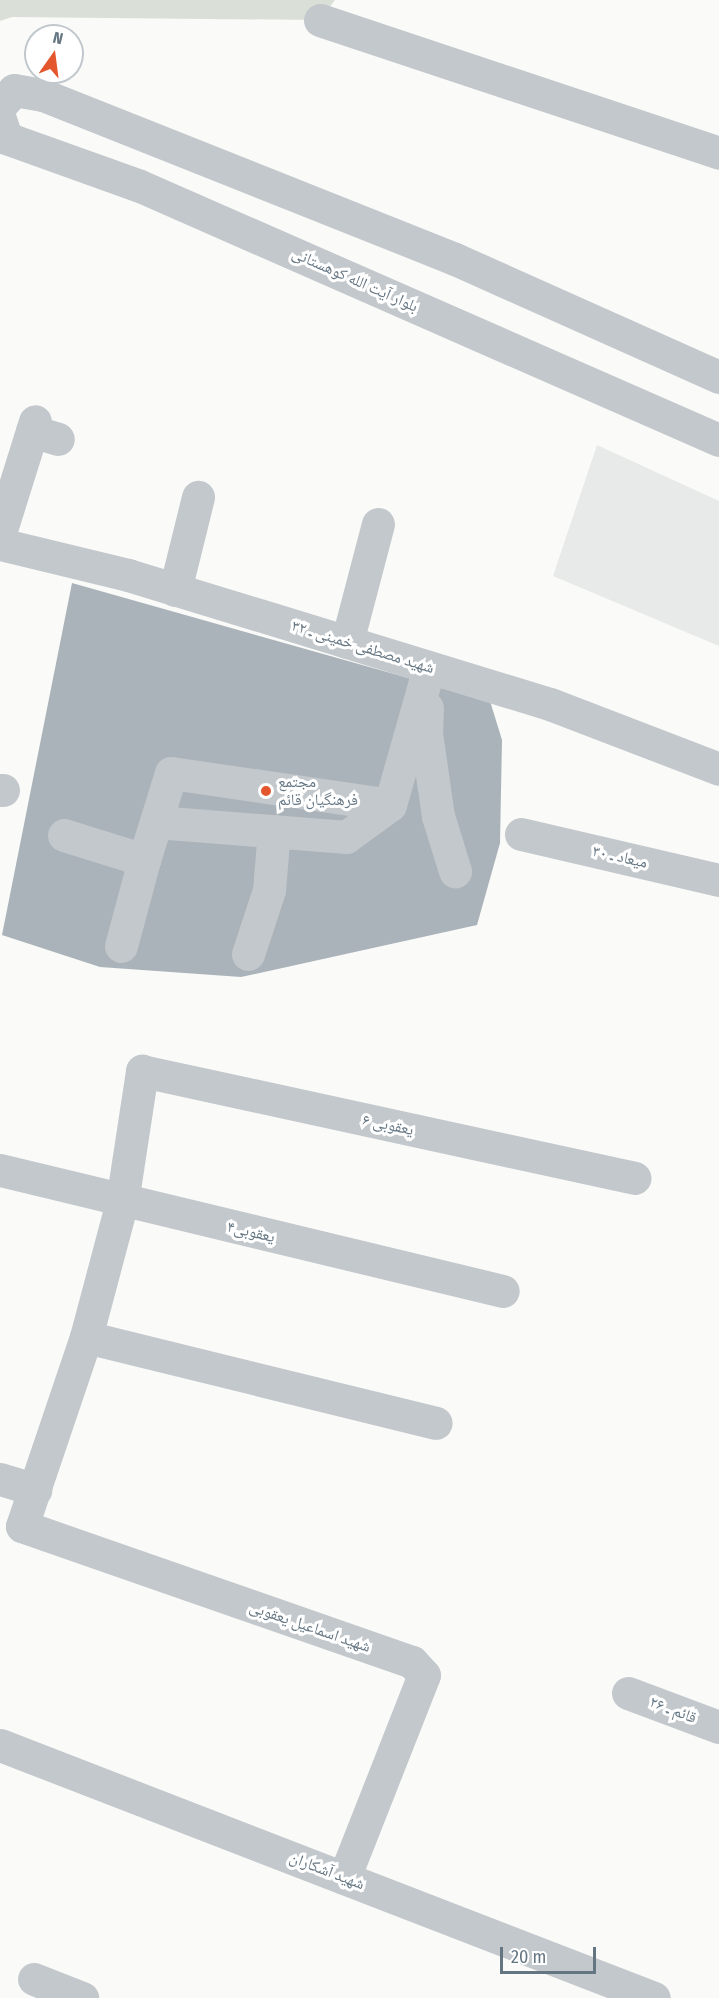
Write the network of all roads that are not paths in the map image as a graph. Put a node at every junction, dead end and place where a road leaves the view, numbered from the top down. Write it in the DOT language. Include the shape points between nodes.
graph roads {
  1 [pos="320,20"];
  2 [pos="0,106"];
  3 [pos="0,119"];
  4 [pos="719,153"];
  5 [pos="719,377"];
  6 [pos="41,430"];
  7 [pos="719,440"];
  8 [pos="198,497"];
  9 [pos="378,524"];
  10 [pos="0,533"];
  11 [pos="0,544"];
  12 [pos="176,590"];
  13 [pos="347,642"];
  14 [pos="429,667"];
  15 [pos="719,769"];
  16 [pos="390,805"];
  17 [pos="156,822"];
  18 [pos="274,831"];
  19 [pos="520,834"];
  20 [pos="64,835"];
  21 [pos="144,860"];
  22 [pos="455,871"];
  23 [pos="719,880"];
  24 [pos="121,946"];
  25 [pos="262,951"];
  26 [pos="0,1170"];
  27 [pos="634,1178"];
  28 [pos="122,1202"];
  29 [pos="503,1291"];
  30 [pos="86,1337"];
  31 [pos="436,1423"];
  32 [pos="0,1479"];
  33 [pos="35,1490"];
  34 [pos="628,1693"];
  35 [pos="719,1727"];
  36 [pos="0,1745"];
  37 [pos="344,1878"];
  38 [pos="34,1978"];
  39 [pos="82,1998"];
  40 [pos="654,1998"];
  1 -- 4 [label="street"];
  2 -- 5 [label="street" via="14,90 43,95 455,259"];
  3 -- 7 [label="street, بلوار آیت الله کوهستانی" via="6,138 140,186"];
  6 -- 10 [label="street"];
  8 -- 12 [label="street"];
  9 -- 13 [label="street"];
  11 -- 12 [label="street, شهید مصطفی خمینی ـ ۳۲"];
  12 -- 13 [label="street, شهید مصطفی خمینی ـ ۳۲"];
  13 -- 14 [label="street, شهید مصطفی خمینی ـ ۳۲"];
  14 -- 15 [label="street, شهید مصطفی خمینی ـ ۳۲" via="550,704"];
  14 -- 16 [label="street"];
  14 -- 22 [label="street" via="426,733 438,816"];
  16 -- 17 [label="street" via="171,773"];
  16 -- 18 [label="street" via="346,837"];
  17 -- 18 [label="street"];
  17 -- 21 [label="street"];
  18 -- 25 [label="street"];
  19 -- 23 [label="street, میعاد ـ ۳۰"];
  20 -- 21 [label="street"];
  21 -- 24 [label="street"];
  26 -- 28 [label="street, یعقوبی۴"];
  27 -- 28 [label="street, یعقوبی ۶" via="142,1071"];
  28 -- 29 [label="street, یعقوبی۴"];
  28 -- 30 [label="street"];
  30 -- 31 [label="street"];
  30 -- 33 [label="street"];
  32 -- 33 [label="street"];
  33 -- 37 [label="street, شهید اسماعیل یعقوبی" via="22,1526 412,1662 424,1674"];
  34 -- 35 [label="street, قائم ـ ۲۶"];
  36 -- 37 [label="street, شهید آشکاران"];
  37 -- 40 [label="street, شهید آشکاران"];
  38 -- 39 [label="street"];
}
